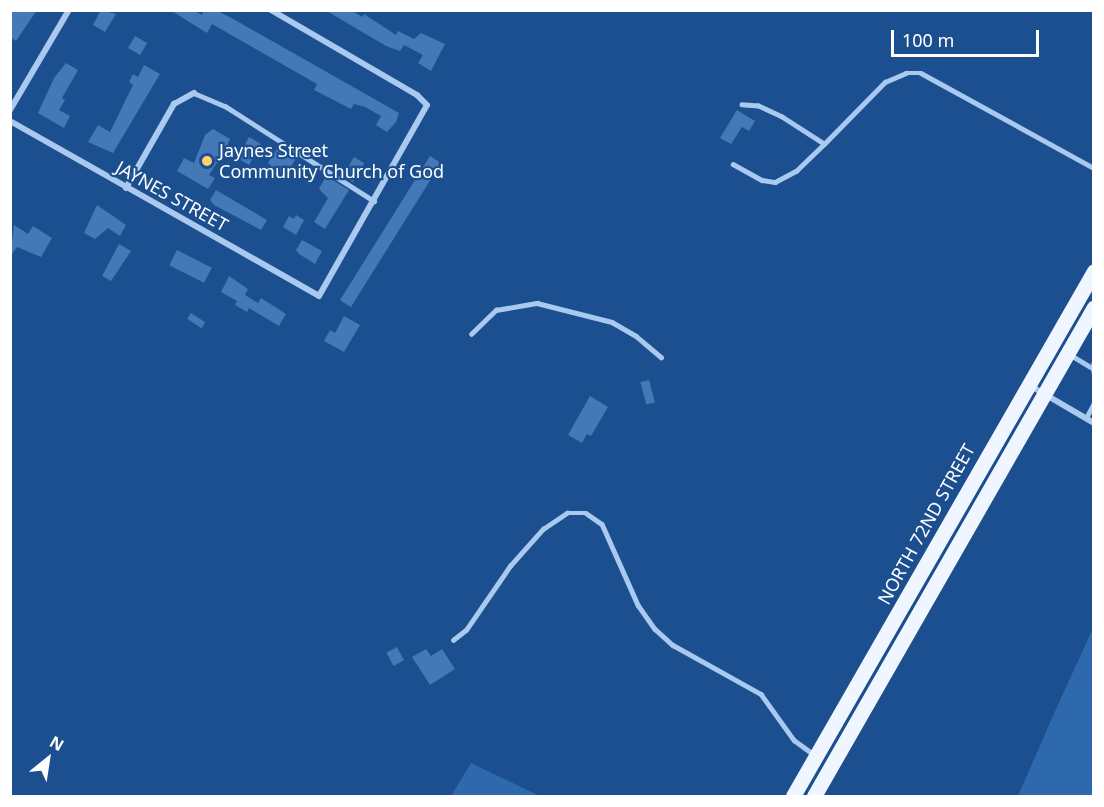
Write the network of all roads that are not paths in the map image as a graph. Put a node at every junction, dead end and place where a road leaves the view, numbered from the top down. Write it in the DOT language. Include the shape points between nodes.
graph roads {
  1 [pos="69,10"];
  2 [pos="271,10"];
  3 [pos="194,93"];
  4 [pos="741,105"];
  5 [pos="10,110"];
  6 [pos="10,121"];
  7 [pos="824,144"];
  8 [pos="733,164"];
  9 [pos="1094,168"];
  10 [pos="126,188"];
  11 [pos="374,201"];
  12 [pos="1094,271"];
  13 [pos="1094,307"];
  14 [pos="471,334"];
  15 [pos="1067,353"];
  16 [pos="661,357"];
  17 [pos="1093,367"];
  18 [pos="1028,384"];
  19 [pos="1043,393"];
  20 [pos="1094,403"];
  21 [pos="1086,418"];
  22 [pos="1094,423"];
  23 [pos="453,640"];
  24 [pos="816,756"];
  25 [pos="793,796"];
  26 [pos="814,796"];
  1 -- 5 [label="street"];
  2 -- 11 [label="street" via="417,95 427,105"];
  3 -- 10 [label="street" via="174,104"];
  3 -- 11 [label="lane" via="225,106"];
  4 -- 7 [label="lane" via="758,106 782,117"];
  6 -- 10 [label="street, JAYNES STREET"];
  7 -- 8 [label="lane" via="789,176 775,182 762,180"];
  7 -- 9 [label="lane" via="885,82 906,72 921,73"];
  10 -- 11 [label="street, JAYNES STREET" via="319,296"];
  12 -- 18 [label="main road, NORTH 72ND STREET"];
  13 -- 15 [label="main road, NORTH 72ND STREET"];
  14 -- 16 [label="lane" via="483,318 502,307 522,303 556,306 612,322"];
  15 -- 17 [label="lane"];
  15 -- 19 [label="main road, NORTH 72ND STREET"];
  18 -- 19 [label="street"];
  18 -- 24 [label="main road, NORTH 72ND STREET"];
  19 -- 21 [label="street"];
  19 -- 26 [label="main road, NORTH 72ND STREET"];
  20 -- 21 [label="lane"];
  21 -- 22 [label="street"];
  23 -- 24 [label="lane" via="466,630 510,566 543,529 567,513 586,513 606,531 638,605 655,629 674,645 761,694 794,740"];
  24 -- 25 [label="main road, NORTH 72ND STREET"];
}
